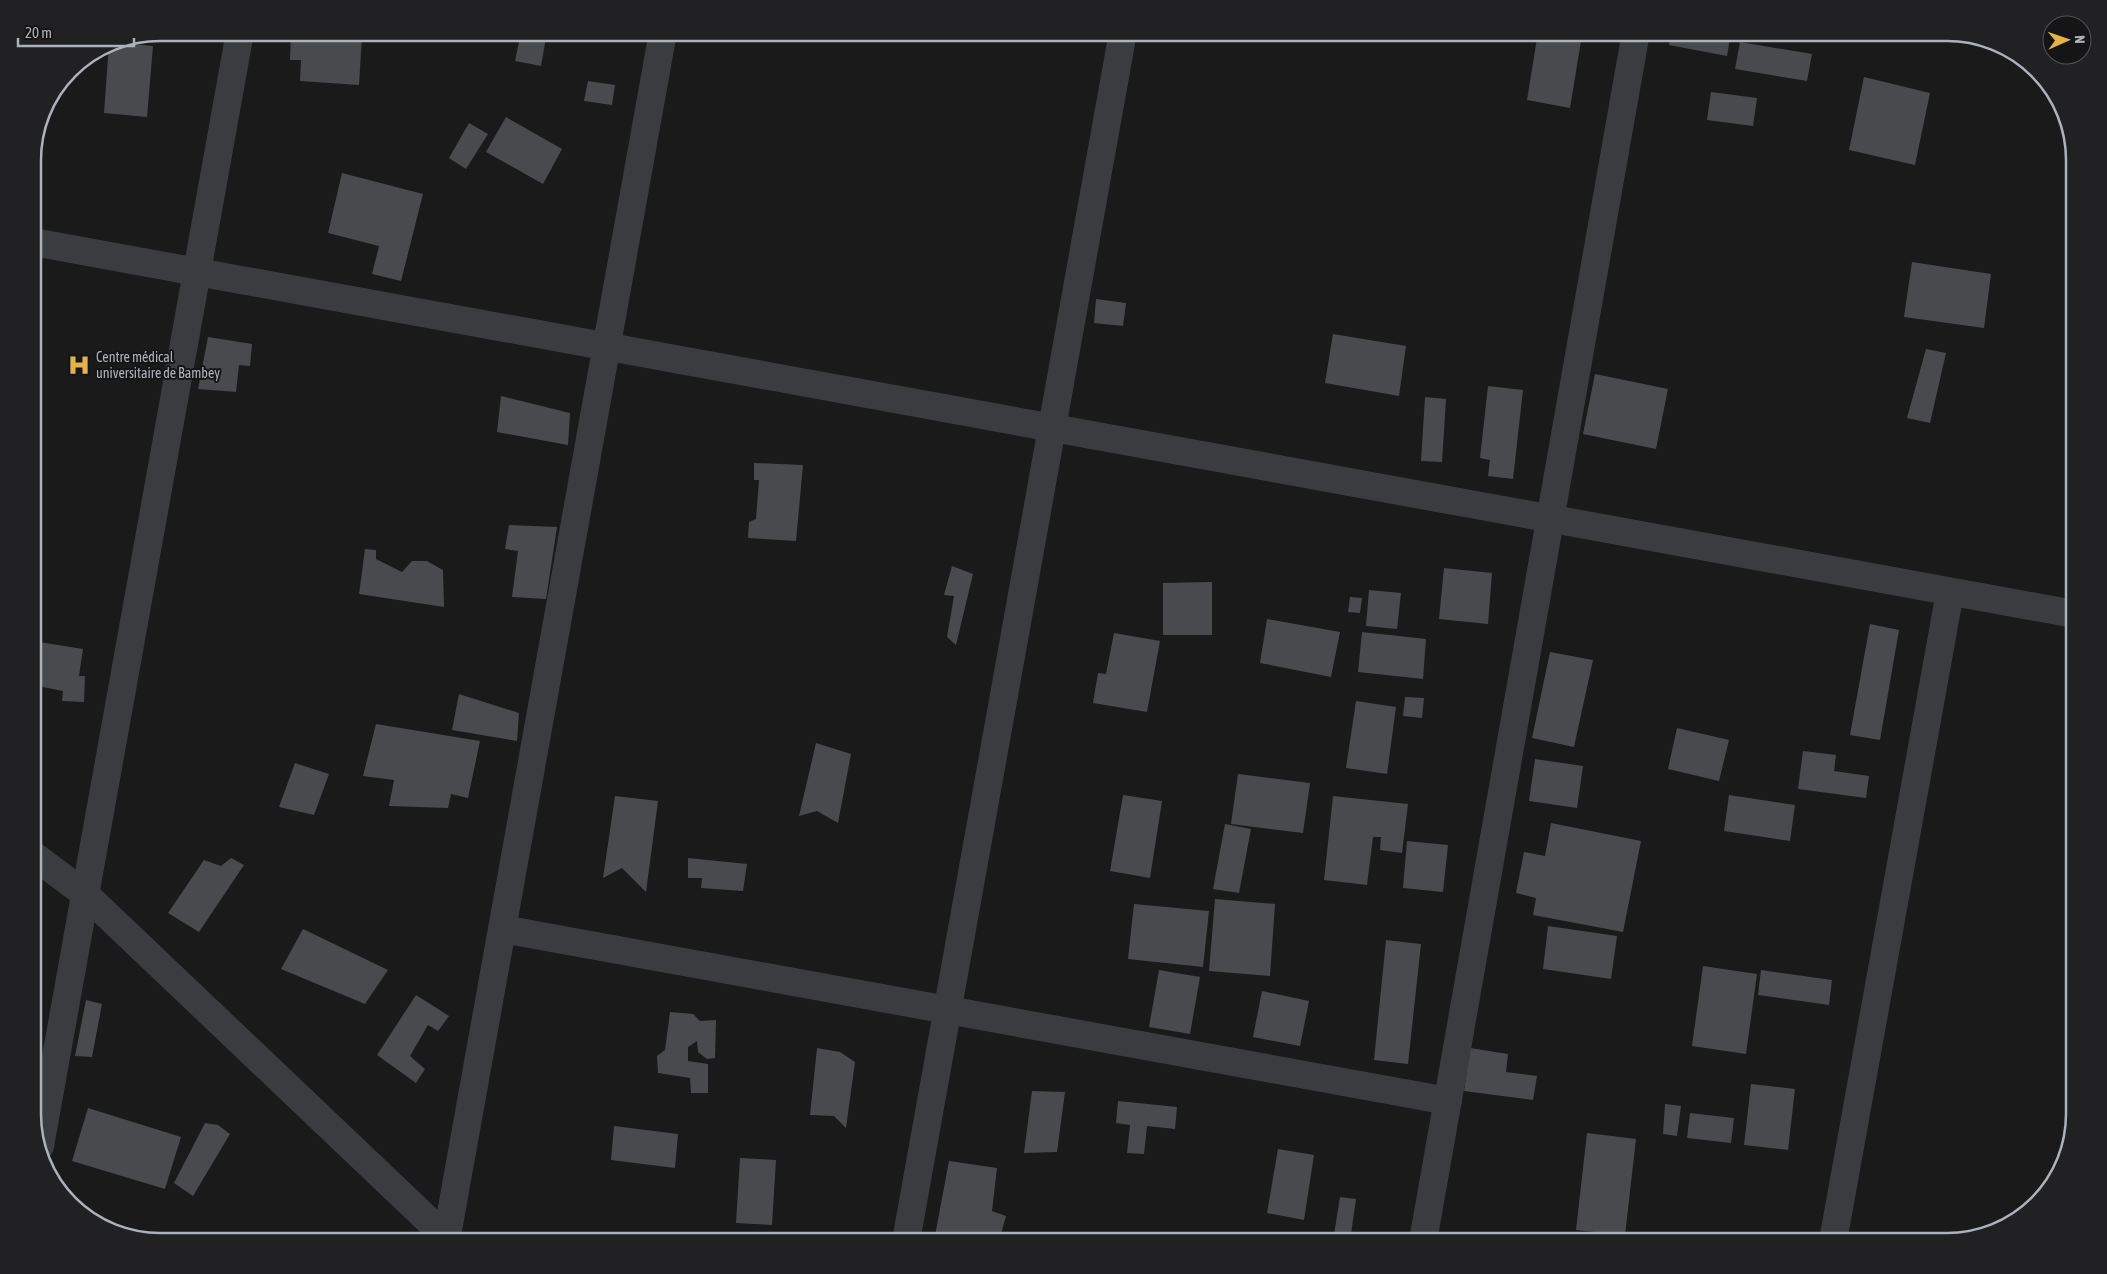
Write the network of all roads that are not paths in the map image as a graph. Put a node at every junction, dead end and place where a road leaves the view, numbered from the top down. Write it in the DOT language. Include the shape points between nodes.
graph roads {
  1 [pos="1121,41"];
  2 [pos="1634,41"];
  3 [pos="238,42"];
  4 [pos="661,42"];
  5 [pos="42,244"];
  6 [pos="197,272"];
  7 [pos="606,347"];
  8 [pos="1052,428"];
  9 [pos="1550,519"];
  10 [pos="1950,592"];
  11 [pos="2065,612"];
  12 [pos="42,861"];
  13 [pos="85,894"];
  14 [pos="502,929"];
  15 [pos="947,1010"];
  16 [pos="1448,1101"];
  17 [pos="43,1129"];
  18 [pos="440,1233"];
  19 [pos="448,1233"];
  20 [pos="908,1233"];
  21 [pos="1425,1233"];
  22 [pos="1835,1233"];
  1 -- 8 [label="street"];
  2 -- 9 [label="street"];
  3 -- 6 [label="street"];
  4 -- 7 [label="street"];
  5 -- 6 [label="street"];
  6 -- 7 [label="street"];
  6 -- 13 [label="street"];
  7 -- 8 [label="street"];
  7 -- 14 [label="street"];
  8 -- 9 [label="street"];
  8 -- 15 [label="street"];
  9 -- 10 [label="street"];
  9 -- 16 [label="street"];
  10 -- 11 [label="street"];
  10 -- 22 [label="street"];
  12 -- 13 [label="street"];
  13 -- 17 [label="street"];
  13 -- 18 [label="street"];
  14 -- 15 [label="street"];
  14 -- 19 [label="street"];
  15 -- 16 [label="street"];
  15 -- 20 [label="street"];
  16 -- 21 [label="street"];
}
